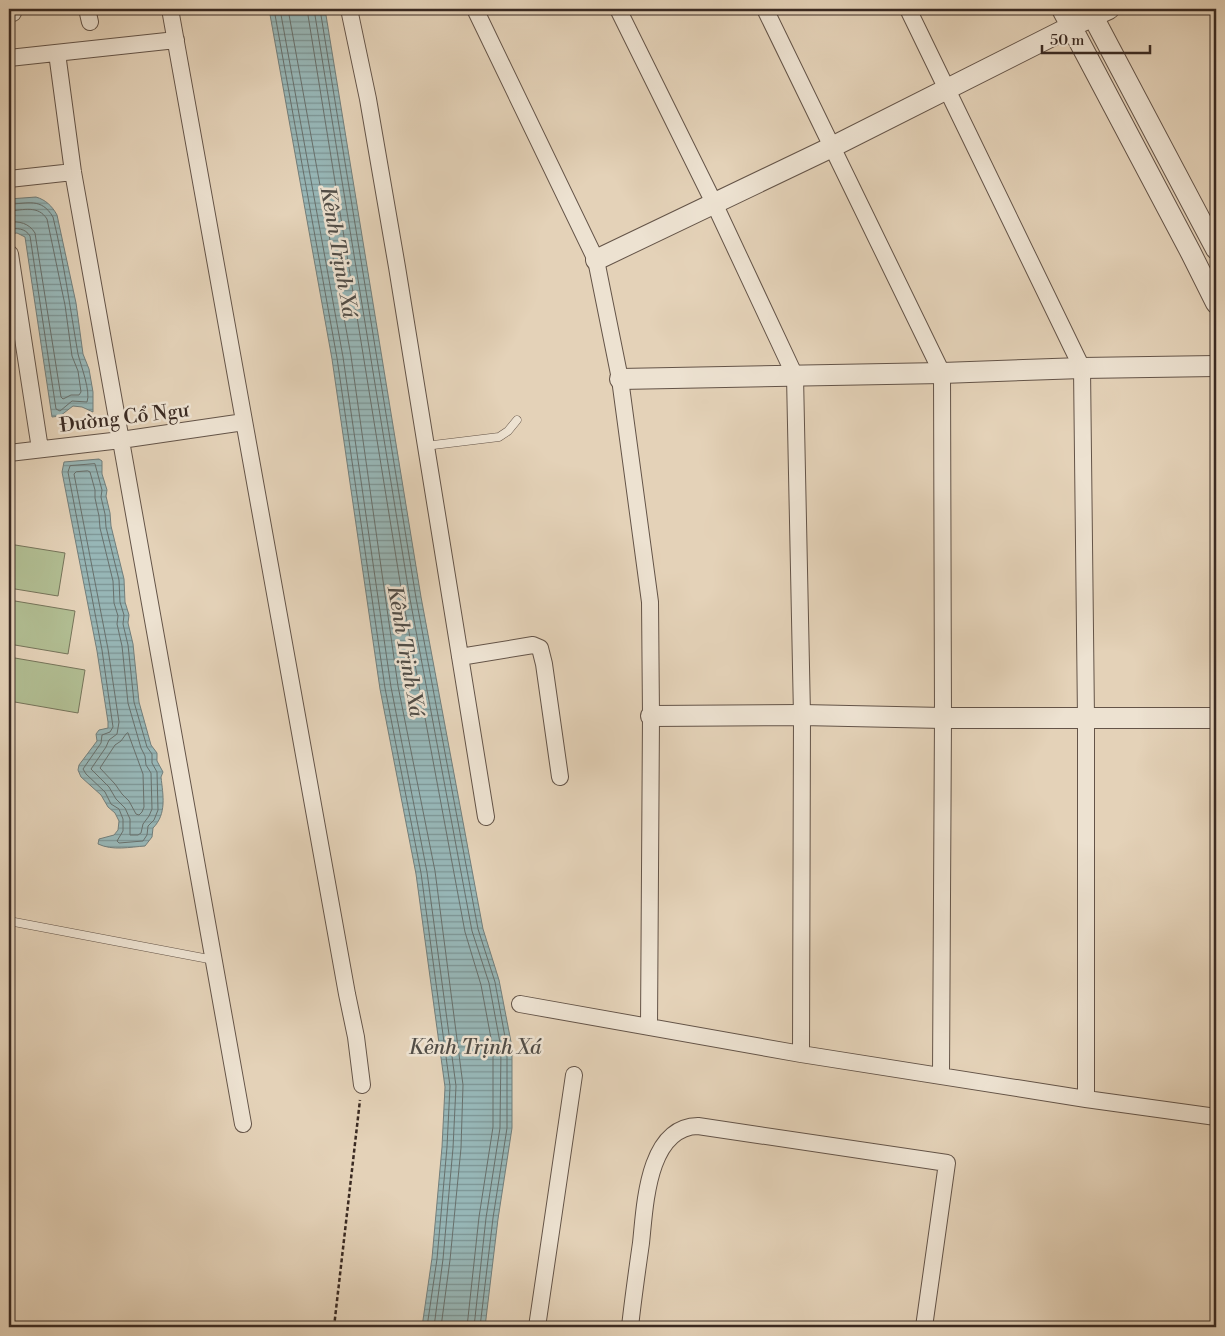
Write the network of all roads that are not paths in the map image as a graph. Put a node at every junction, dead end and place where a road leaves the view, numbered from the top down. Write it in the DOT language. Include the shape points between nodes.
graph roads {
  1 [pos="170,9"];
  2 [pos="349,9"];
  3 [pos="475,9"];
  4 [pos="618,9"];
  5 [pos="765,9"];
  6 [pos="908,9"];
  7 [pos="1062,9"];
  8 [pos="1097,11"];
  9 [pos="1070,27"];
  10 [pos="176,40"];
  11 [pos="57,53"];
  12 [pos="9,58"];
  13 [pos="947,89"];
  14 [pos="832,147"];
  15 [pos="73,172"];
  16 [pos="9,180"];
  17 [pos="714,203"];
  18 [pos="1215,244"];
  19 [pos="1191,252"];
  20 [pos="10,254"];
  21 [pos="596,260"];
  22 [pos="1216,303"];
  23 [pos="1216,366"];
  24 [pos="1082,368"];
  25 [pos="942,373"];
  26 [pos="795,376"];
  27 [pos="620,379"];
  28 [pos="517,420"];
  29 [pos="244,422"];
  30 [pos="121,440"];
  31 [pos="425,446"];
  32 [pos="40,449"];
  33 [pos="9,453"];
  34 [pos="460,657"];
  35 [pos="802,715"];
  36 [pos="651,716"];
  37 [pos="943,718"];
  38 [pos="1086,718"];
  39 [pos="1216,718"];
  40 [pos="560,777"];
  41 [pos="486,817"];
  42 [pos="9,921"];
  43 [pos="214,960"];
  44 [pos="520,1004"];
  45 [pos="648,1027"];
  46 [pos="801,1054"];
  47 [pos="574,1075"];
  48 [pos="941,1076"];
  49 [pos="362,1085"];
  50 [pos="1086,1099"];
  51 [pos="1216,1117"];
  52 [pos="243,1124"];
  53 [pos="537,1327"];
  54 [pos="630,1327"];
  55 [pos="924,1327"];
  1 -- 10 [label="street"];
  2 -- 31 [label="street" via="368,99"];
  3 -- 21 [label="street"];
  4 -- 17 [label="street"];
  5 -- 14 [label="street"];
  6 -- 13 [label="street"];
  7 -- 9 [label="street"];
  8 -- 9 [label="street"];
  8 -- 18 [label="street"];
  9 -- 13 [label="street"];
  9 -- 19 [label="street"];
  10 -- 11 [label="street"];
  10 -- 29 [label="street"];
  11 -- 12 [label="street"];
  11 -- 15 [label="street"];
  13 -- 14 [label="street"];
  13 -- 24 [label="street"];
  14 -- 17 [label="street"];
  14 -- 25 [label="street"];
  15 -- 16 [label="street"];
  15 -- 30 [label="street"];
  17 -- 21 [label="street"];
  17 -- 26 [label="street"];
  18 -- 19 [label="street"];
  19 -- 22 [label="street"];
  20 -- 32 [label="street"];
  21 -- 27 [label="street"];
  23 -- 24 [label="street"];
  24 -- 25 [label="street"];
  24 -- 38 [label="street"];
  25 -- 26 [label="street"];
  25 -- 37 [label="street"];
  26 -- 27 [label="street"];
  26 -- 35 [label="street"];
  27 -- 36 [label="street" via="650,602"];
  28 -- 31 [label="lane" via="499,437"];
  29 -- 30 [label="street, Đường Cổ Ngư"];
  29 -- 49 [label="street" via="356,1037"];
  30 -- 32 [label="street, Đường Cổ Ngư"];
  30 -- 43 [label="street"];
  31 -- 34 [label="street"];
  32 -- 33 [label="street, Đường Cổ Ngư"];
  34 -- 40 [label="street" via="533,645 540,648"];
  34 -- 41 [label="street"];
  35 -- 36 [label="street"];
  35 -- 37 [label="street"];
  35 -- 46 [label="street"];
  36 -- 45 [label="street"];
  37 -- 38 [label="street"];
  37 -- 48 [label="street"];
  38 -- 39 [label="street"];
  38 -- 50 [label="street"];
  42 -- 43 [label="lane"];
  43 -- 52 [label="street"];
  44 -- 45 [label="street"];
  45 -- 46 [label="street"];
  46 -- 48 [label="street"];
  47 -- 53 [label="street"];
  48 -- 50 [label="street"];
  50 -- 51 [label="street"];
  54 -- 55 [label="street" via="650,1174 671,1136 693,1126 947,1163"];
}
